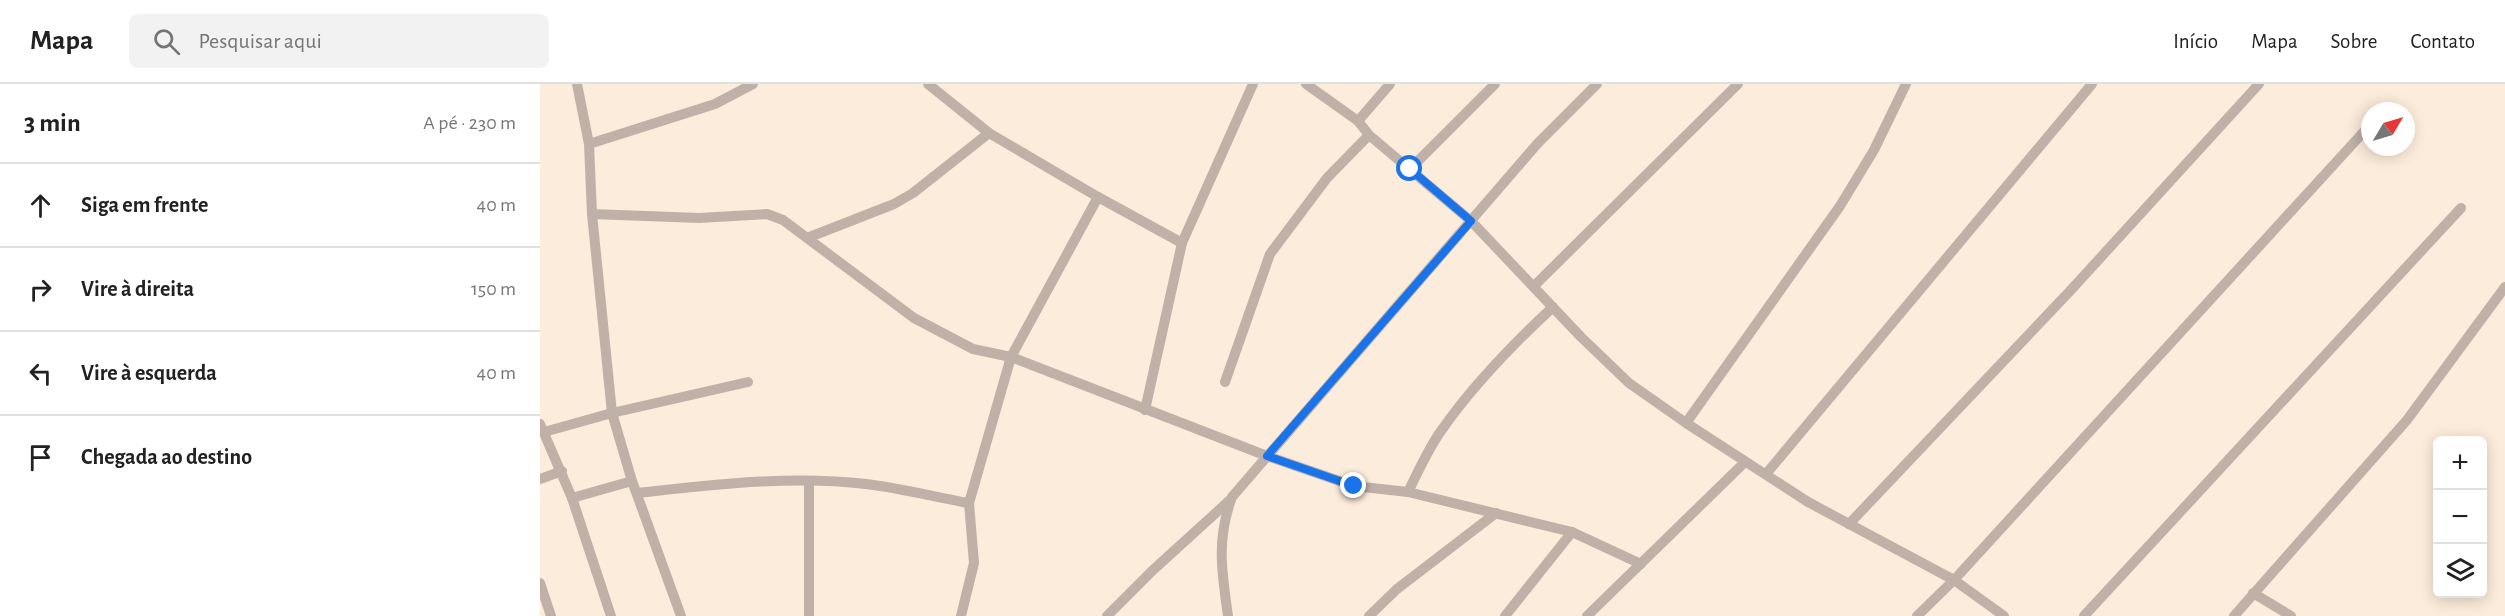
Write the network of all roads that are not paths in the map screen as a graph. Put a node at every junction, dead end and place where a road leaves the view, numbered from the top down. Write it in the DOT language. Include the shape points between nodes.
graph roads {
  1 [pos="577,84"];
  2 [pos="753,84"];
  3 [pos="928,84"];
  4 [pos="1253,84"];
  5 [pos="1306,84"];
  6 [pos="1390,84"];
  7 [pos="1495,84"];
  8 [pos="1597,84"];
  9 [pos="1738,84"];
  10 [pos="1906,84"];
  11 [pos="2092,84"];
  12 [pos="2259,84"];
  13 [pos="940,88"];
  14 [pos="1358,121"];
  15 [pos="989,133"];
  16 [pos="1370,135"];
  17 [pos="2361,135"];
  18 [pos="589,144"];
  19 [pos="1410,169"];
  20 [pos="1098,197"];
  21 [pos="2460,208"];
  22 [pos="592,214"];
  23 [pos="1471,221"];
  24 [pos="807,238"];
  25 [pos="1182,243"];
  26 [pos="1534,286"];
  27 [pos="2505,287"];
  28 [pos="1552,307"];
  29 [pos="1011,357"];
  30 [pos="748,381"];
  31 [pos="1225,382"];
  32 [pos="1145,410"];
  33 [pos="612,413"];
  34 [pos="1686,423"];
  35 [pos="542,428"];
  36 [pos="1267,456"];
  37 [pos="1745,462"];
  38 [pos="562,471"];
  39 [pos="1766,474"];
  40 [pos="540,479"];
  41 [pos="633,481"];
  42 [pos="809,481"];
  43 [pos="1408,492"];
  44 [pos="637,493"];
  45 [pos="1232,497"];
  46 [pos="572,498"];
  47 [pos="969,503"];
  48 [pos="1496,513"];
  49 [pos="1849,524"];
  50 [pos="1572,532"];
  51 [pos="1641,564"];
  52 [pos="1954,580"];
  53 [pos="540,583"];
  54 [pos="2253,593"];
  55 [pos="551,616"];
  56 [pos="611,616"];
  57 [pos="681,616"];
  58 [pos="809,616"];
  59 [pos="961,616"];
  60 [pos="1107,616"];
  61 [pos="1228,616"];
  62 [pos="1369,616"];
  63 [pos="1505,616"];
  64 [pos="1587,616"];
  65 [pos="1917,616"];
  66 [pos="2004,616"];
  67 [pos="2084,616"];
  68 [pos="2234,616"];
  69 [pos="2291,616"];
  1 -- 18 [label="street"];
  2 -- 18 [label="street" via="715,104"];
  3 -- 13 [label="street"];
  4 -- 25 [label="street"];
  5 -- 14 [label="street"];
  6 -- 14 [label="street"];
  7 -- 19 [label="street"];
  8 -- 23 [label="street" via="1538,143"];
  9 -- 26 [label="street"];
  10 -- 34 [label="street" via="1874,150 1840,206"];
  11 -- 39 [label="street"];
  12 -- 49 [label="street"];
  13 -- 15 [label="street"];
  14 -- 16 [label="street"];
  15 -- 20 [label="street"];
  15 -- 24 [label="street" via="913,194"];
  16 -- 19 [label="street"];
  16 -- 31 [label="street" via="1327,178 1270,254"];
  17 -- 52 [label="street"];
  18 -- 22 [label="street"];
  19 -- 23 [label="street"];
  20 -- 25 [label="street"];
  20 -- 29 [label="street"];
  21 -- 67 [label="street"];
  22 -- 24 [label="street" via="699,218 767,214 783,220"];
  22 -- 33 [label="street"];
  23 -- 26 [label="street"];
  23 -- 36 [label="street"];
  24 -- 29 [label="street" via="914,318 972,349"];
  25 -- 32 [label="street"];
  26 -- 28 [label="street"];
  27 -- 54 [label="street" via="2407,420"];
  28 -- 34 [label="street" via="1629,383"];
  28 -- 43 [label="street" via="1462,403 1440,432"];
  29 -- 32 [label="street"];
  29 -- 47 [label="street"];
  30 -- 33 [label="street"];
  32 -- 36 [label="street"];
  33 -- 35 [label="street"];
  33 -- 41 [label="street"];
  34 -- 37 [label="street"];
  35 -- 38 [label="street"];
  36 -- 43 [label="street" via="1354,486"];
  36 -- 45 [label="street"];
  37 -- 39 [label="street"];
  37 -- 51 [label="street"];
  38 -- 40 [label="street"];
  38 -- 46 [label="street"];
  39 -- 49 [label="street"];
  41 -- 44 [label="street"];
  41 -- 46 [label="street"];
  42 -- 44 [label="street" via="736,483"];
  42 -- 47 [label="street" via="866,484"];
  42 -- 58 [label="street"];
  43 -- 48 [label="street"];
  44 -- 57 [label="street"];
  45 -- 60 [label="street"];
  45 -- 61 [label="street" via="1221,541"];
  46 -- 56 [label="street"];
  47 -- 59 [label="street" via="974,563"];
  48 -- 50 [label="street"];
  48 -- 62 [label="street" via="1397,589"];
  49 -- 52 [label="street"];
  50 -- 51 [label="street"];
  50 -- 63 [label="street"];
  51 -- 64 [label="street"];
  52 -- 65 [label="street"];
  52 -- 66 [label="street"];
  53 -- 55 [label="street"];
  54 -- 68 [label="street"];
  54 -- 69 [label="street"];
}
